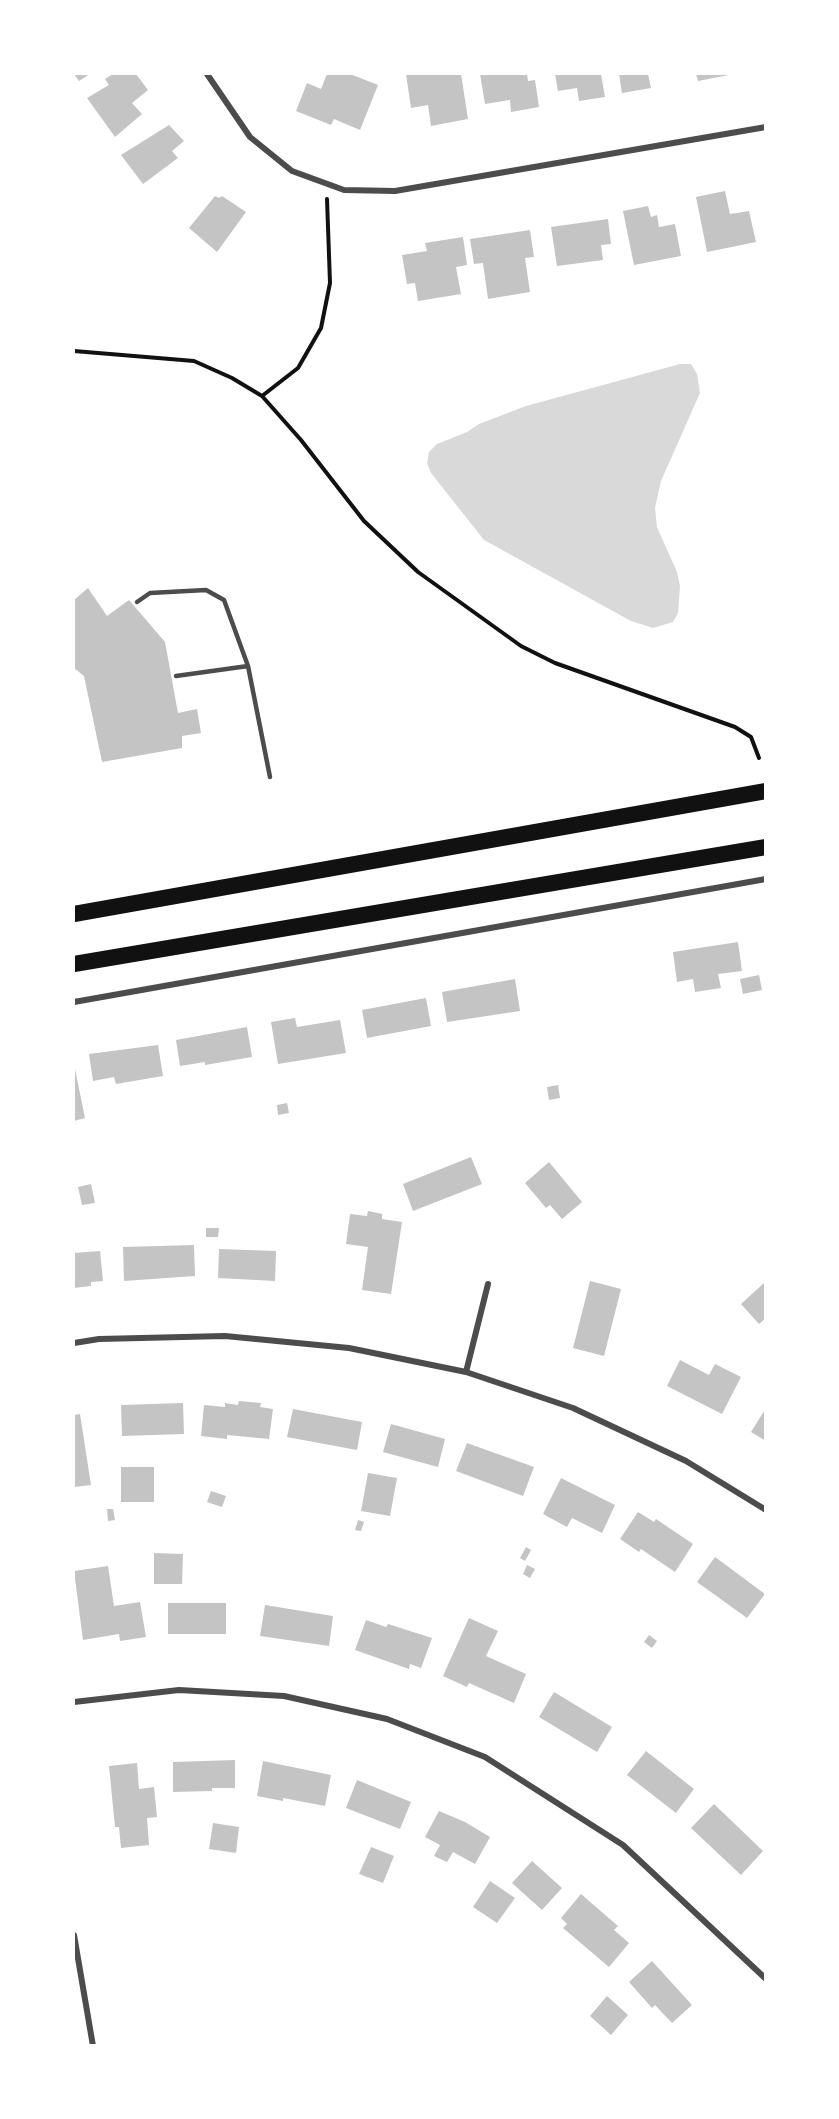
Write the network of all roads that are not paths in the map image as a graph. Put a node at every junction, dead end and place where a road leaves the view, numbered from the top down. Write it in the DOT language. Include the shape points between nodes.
graph roads {
  1 [pos="207,74"];
  2 [pos="765,127"];
  3 [pos="137,603"];
  4 [pos="248,666"];
  5 [pos="176,676"];
  6 [pos="270,777"];
  7 [pos="765,791"];
  8 [pos="765,847"];
  9 [pos="765,879"];
  10 [pos="74,914"];
  11 [pos="74,964"];
  12 [pos="74,1002"];
  13 [pos="488,1284"];
  14 [pos="74,1343"];
  15 [pos="466,1372"];
  16 [pos="765,1510"];
  17 [pos="74,1702"];
  18 [pos="74,1935"];
  19 [pos="765,1979"];
  20 [pos="93,2046"];
  1 -- 2 [label="street" via="250,137 291,171 344,190 395,191"];
  3 -- 4 [label="lane" via="150,593 206,590 224,600"];
  4 -- 5 [label="lane"];
  4 -- 6 [label="lane"];
  7 -- 10 [label="highway"];
  8 -- 11 [label="highway"];
  9 -- 12 [label="street"];
  13 -- 15 [label="street"];
  14 -- 15 [label="street" via="225,1336 349,1348"];
  15 -- 16 [label="street" via="573,1408 686,1461"];
  17 -- 19 [label="street" via="179,1690 284,1696 387,1719 485,1757 623,1845"];
  18 -- 20 [label="street"];
}
